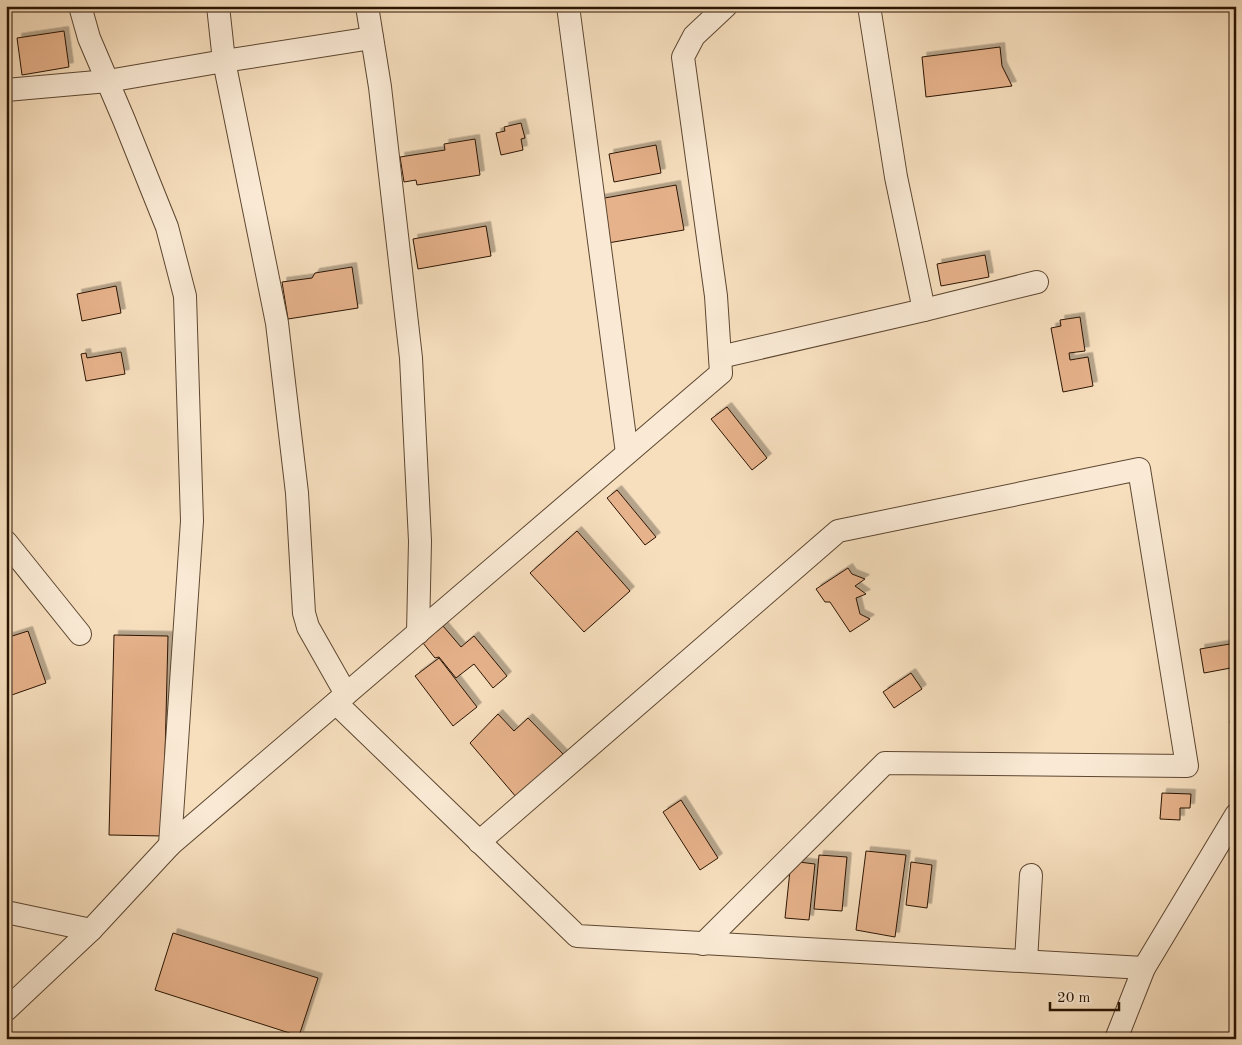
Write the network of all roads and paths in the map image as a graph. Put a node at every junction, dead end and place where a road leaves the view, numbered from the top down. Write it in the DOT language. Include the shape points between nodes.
graph roads {
  1 [pos="80,6"];
  2 [pos="218,6"];
  3 [pos="367,6"];
  4 [pos="568,6"];
  5 [pos="726,6"];
  6 [pos="870,6"];
  7 [pos="372,38"];
  8 [pos="224,61"];
  9 [pos="108,81"];
  10 [pos="6,90"];
  11 [pos="1038,282"];
  12 [pos="924,310"];
  13 [pos="720,357"];
  14 [pos="627,453"];
  15 [pos="6,542"];
  16 [pos="418,633"];
  17 [pos="80,634"];
  18 [pos="341,698"];
  19 [pos="1236,815"];
  20 [pos="479,842"];
  21 [pos="170,845"];
  22 [pos="1031,875"];
  23 [pos="6,912"];
  24 [pos="91,930"];
  25 [pos="703,944"];
  26 [pos="1026,961"];
  27 [pos="1144,968"];
  28 [pos="6,1010"];
  29 [pos="1116,1039"];
  1 -- 9 [label="street" via="89,38"];
  2 -- 8 [label="street"];
  3 -- 7 [label="street"];
  4 -- 14 [label="street"];
  5 -- 13 [label="street" via="694,36 683,57 716,296"];
  6 -- 12 [label="street" via="896,177"];
  7 -- 8 [label="street"];
  7 -- 16 [label="street" via="412,358 420,541"];
  8 -- 9 [label="street"];
  8 -- 18 [label="street" via="277,323 297,493 304,614"];
  9 -- 10 [label="street"];
  9 -- 21 [label="street" via="167,228 185,296 192,521"];
  11 -- 12 [label="street"];
  12 -- 13 [label="street"];
  13 -- 14 [label="street" via="721,373"];
  14 -- 16 [label="street"];
  15 -- 17 [label="street"];
  16 -- 18 [label="street"];
  18 -- 20 [label="street"];
  18 -- 21 [label="street"];
  19 -- 27 [label="street"];
  20 -- 25 [label="street" via="577,936"];
  20 -- 25 [label="street" via="838,532 1139,469 1187,766 885,763"];
  21 -- 24 [label="street"];
  22 -- 26 [label="street"];
  23 -- 24 [label="street"];
  24 -- 28 [label="street"];
  25 -- 26 [label="street"];
  26 -- 27 [label="street"];
  27 -- 29 [label="street"];
}
